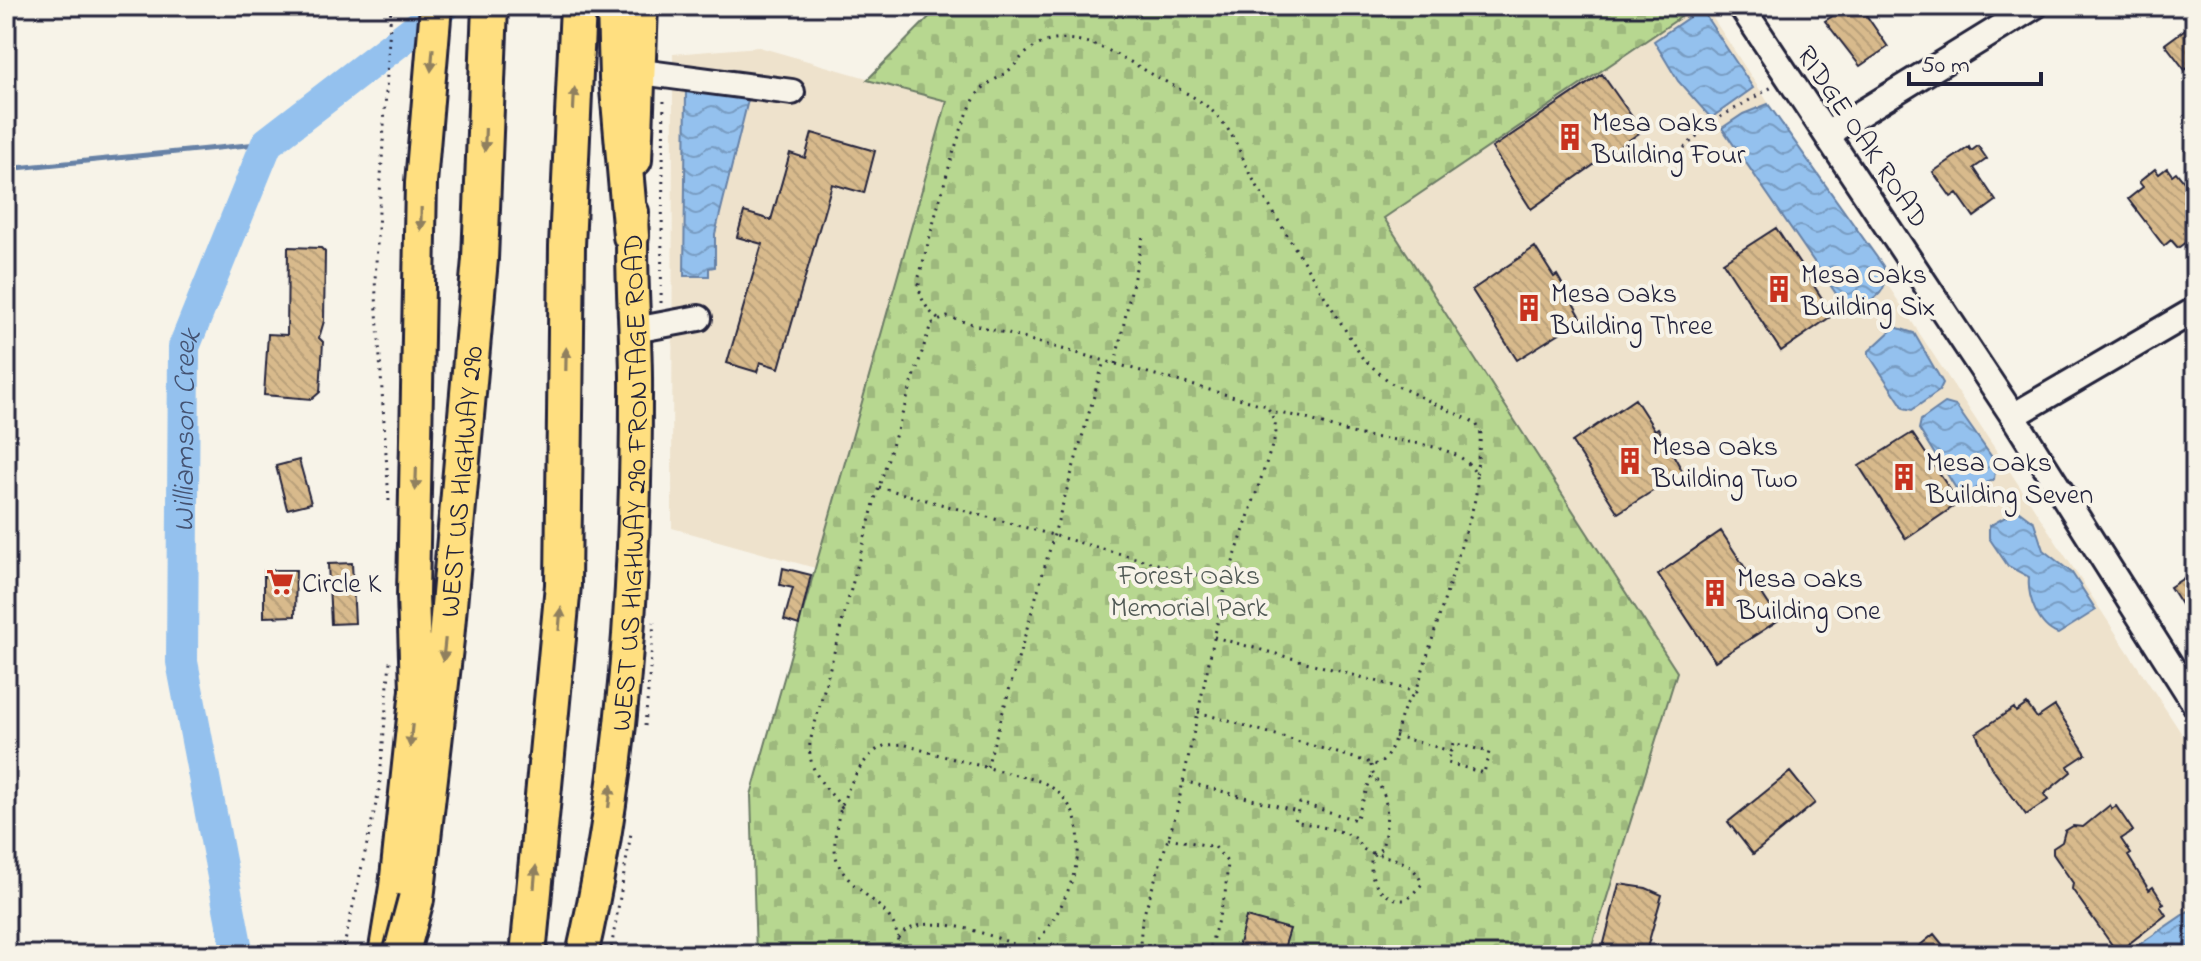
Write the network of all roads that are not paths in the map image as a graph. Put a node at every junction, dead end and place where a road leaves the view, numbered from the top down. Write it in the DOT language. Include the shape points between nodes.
graph roads {
  1 [pos="436,6"];
  2 [pos="490,6"];
  3 [pos="578,6"];
  4 [pos="615,6"];
  5 [pos="642,6"];
  6 [pos="1741,6"];
  7 [pos="2035,6"];
  8 [pos="641,72"];
  9 [pos="792,92"];
  10 [pos="1827,134"];
  11 [pos="631,236"];
  12 [pos="2195,310"];
  13 [pos="699,318"];
  14 [pos="635,330"];
  15 [pos="2013,416"];
  16 [pos="2195,704"];
  17 [pos="395,887"];
  18 [pos="387,949"];
  19 [pos="580,949"];
  20 [pos="423,955"];
  21 [pos="528,955"];
  1 -- 17 [label="main road, WEST US HIGHWAY 290, one-way" via="421,183 416,690"];
  2 -- 18 [label="highway, WEST US HIGHWAY 290, one-way, bridge" via="480,259 446,639 416,899"];
  21 -- 3 [label="highway, one-way" via="563,585 567,246"];
  4 -- 11 [label="highway"];
  5 -- 8 [label="main road, WEST US HIGHWAY 290 FRONTAGE ROAD"];
  6 -- 10 [label="street, RIDGE OAK ROAD"];
  7 -- 10 [label="street"];
  8 -- 9 [label="street"];
  8 -- 11 [label="main road, WEST US HIGHWAY 290 FRONTAGE ROAD"];
  10 -- 15 [label="street, RIDGE OAK ROAD"];
  11 -- 14 [label="main road, WEST US HIGHWAY 290 FRONTAGE ROAD"];
  12 -- 15 [label="street"];
  13 -- 14 [label="street"];
  19 -- 14 [label="main road, WEST US HIGHWAY 290 FRONTAGE ROAD, one-way" via="601,877 627,624"];
  15 -- 16 [label="street, RIDGE OAK ROAD"];
  17 -- 18 [label="main road"];
  17 -- 20 [label="main road" via="410,934"];
}
